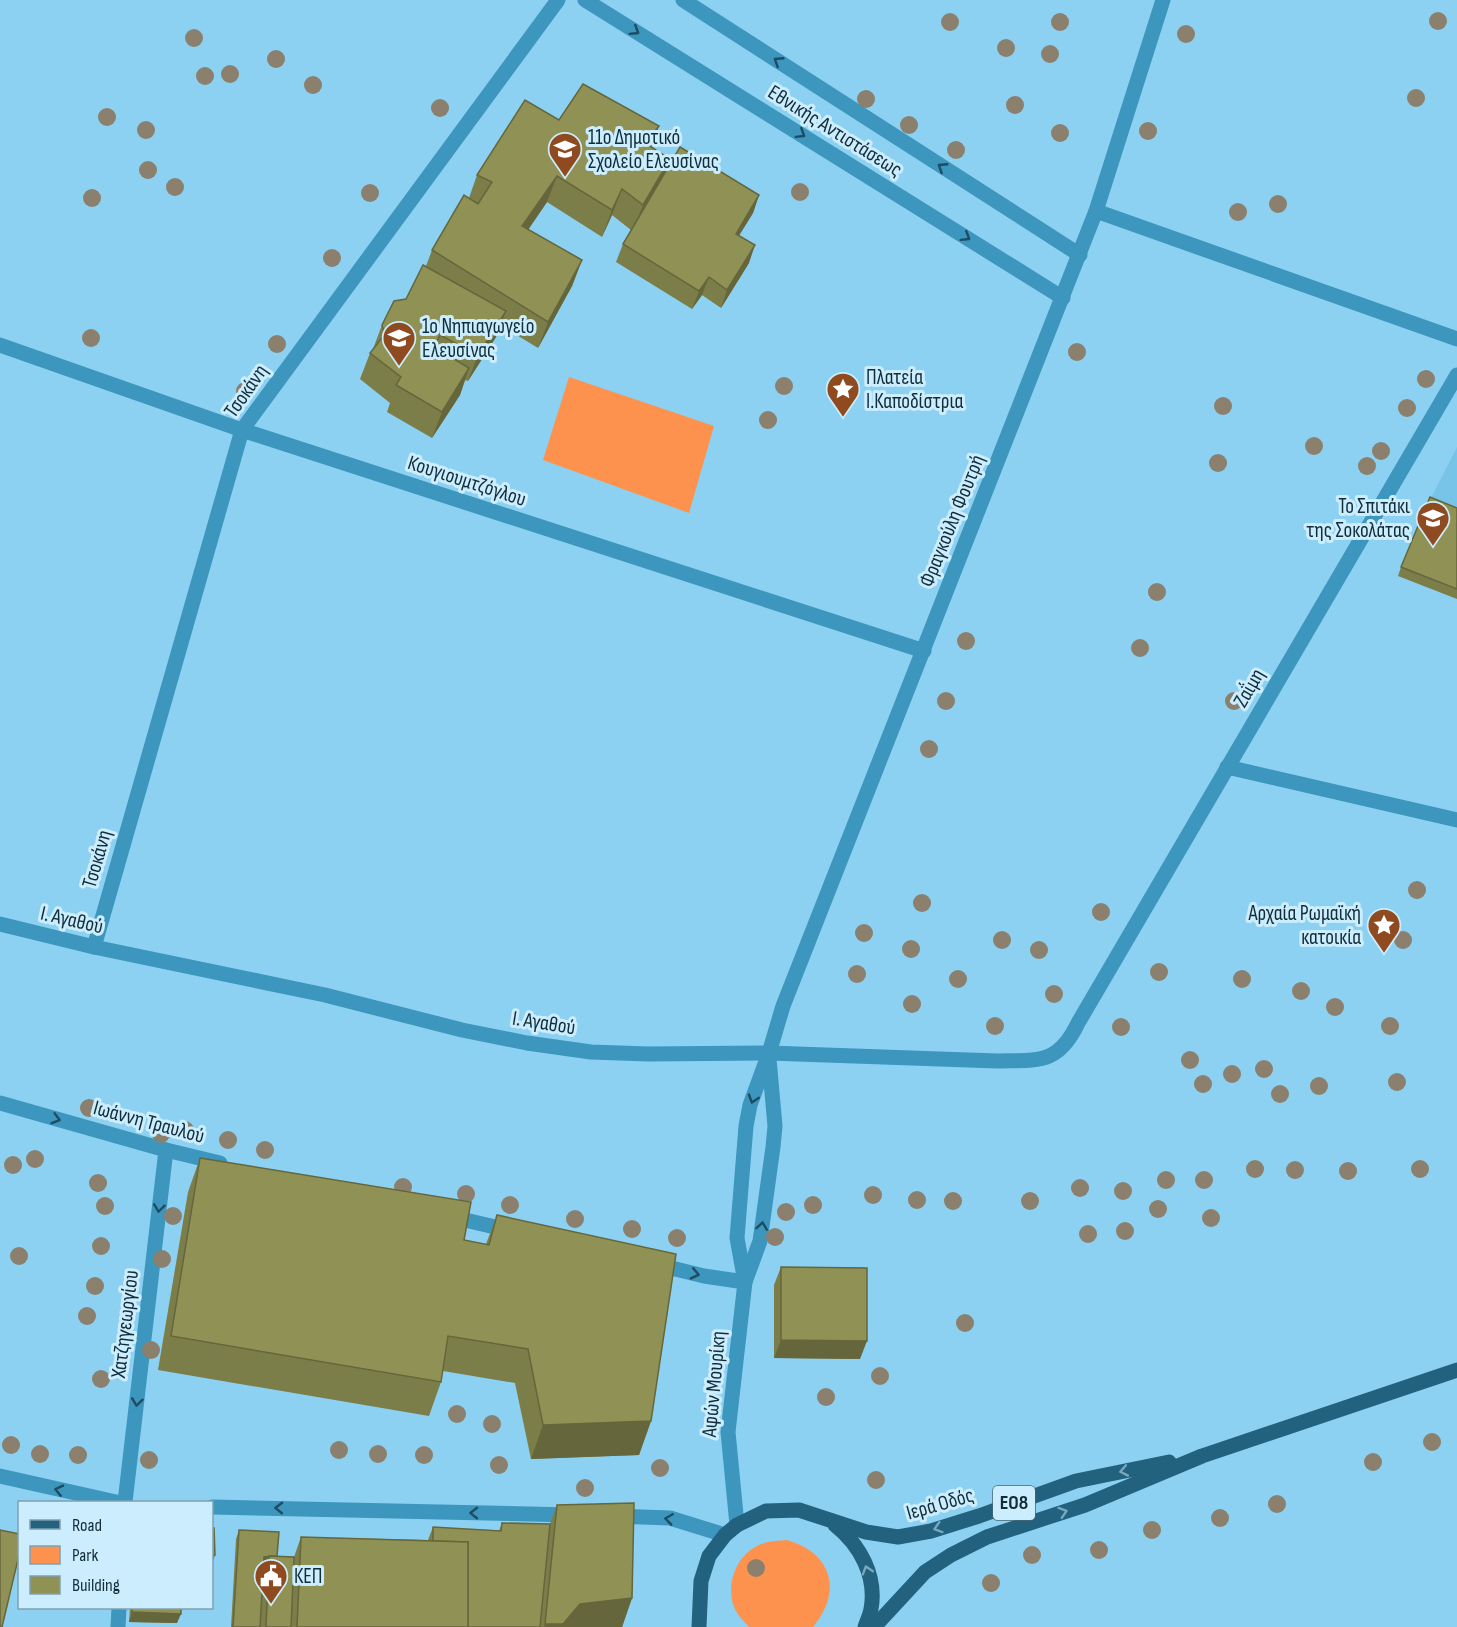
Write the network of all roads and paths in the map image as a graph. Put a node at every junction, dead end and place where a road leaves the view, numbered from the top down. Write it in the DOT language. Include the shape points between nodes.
graph roads {
  1 [pos="558,0"];
  2 [pos="585,0"];
  3 [pos="684,0"];
  4 [pos="1163,0"];
  5 [pos="1096,211"];
  6 [pos="1080,255"];
  7 [pos="1063,298"];
  8 [pos="1457,339"];
  9 [pos="0,345"];
  10 [pos="1457,375"];
  11 [pos="242,430"];
  12 [pos="924,651"];
  13 [pos="1227,766"];
  14 [pos="1457,820"];
  15 [pos="0,924"];
  16 [pos="94,947"];
  17 [pos="1078,1023"];
  18 [pos="769,1053"];
  19 [pos="0,1103"];
  20 [pos="775,1126"];
  21 [pos="744,1146"];
  22 [pos="166,1150"];
  23 [pos="234,1166"];
  24 [pos="429,1212"];
  25 [pos="521,1233"];
  26 [pos="636,1260"];
  27 [pos="745,1282"];
  28 [pos="1457,1370"];
  29 [pos="1202,1456"];
  30 [pos="0,1476"];
  31 [pos="107,1501"];
  32 [pos="125,1501"];
  33 [pos="213,1507"];
  34 [pos="827,1520"];
  35 [pos="731,1530"];
  36 [pos="701,1607"];
  37 [pos="119,1609"];
  38 [pos="118,1627"];
  39 [pos="699,1627"];
  40 [pos="707,1627"];
  41 [pos="865,1627"];
  42 [pos="874,1627"];
  1 -- 11 [label="street, Τσοκάνη"];
  2 -- 7 [label="street, Εθνικής Αντιστάσεως, one-way"];
  6 -- 3 [label="street, Εθνικής Αντιστάσεως, one-way"];
  4 -- 5 [label="street, Φραγκούλη Φουτρή"];
  5 -- 6 [label="street, Φραγκούλη Φουτρή"];
  5 -- 8 [label="street"];
  6 -- 7 [label="street, Φραγκούλη Φουτρή"];
  7 -- 12 [label="street, Φραγκούλη Φουτρή"];
  9 -- 11 [label="street, Κουγιουμτζόγλου"];
  10 -- 13 [label="street, Ζαΐμη"];
  11 -- 12 [label="street, Κουγιουμτζόγλου"];
  11 -- 16 [label="street, Τσοκάνη"];
  12 -- 18 [label="street, Φραγκούλη Φουτρή" via="783,1006"];
  13 -- 14 [label="street"];
  13 -- 17 [label="street, Ζαΐμη"];
  15 -- 16 [label="street, Ι. Αγαθού"];
  16 -- 18 [label="street, Ι. Αγαθού" via="325,995 527,1043 637,1054"];
  17 -- 18 [label="street, Ι. Αγαθού" via="1071,1038 1054,1055 1034,1060"];
  18 -- 20 [label="street, Φραγκούλη Φουτρή"];
  18 -- 21 [label="street, Φραγκούλη Φουτρή, one-way" via="750,1105"];
  19 -- 22 [label="street, Ιωάννη Τραυλού, one-way"];
  27 -- 20 [label="street, Αφών Μουρίκη, one-way" via="760,1241"];
  21 -- 27 [label="street, Αφών Μουρίκη" via="736,1238"];
  22 -- 23 [label="street, Ιωάννη Τραυλού"];
  22 -- 32 [label="street, Χατζηγεωργίου, one-way"];
  24 -- 25 [label="street"];
  26 -- 27 [label="street, one-way"];
  27 -- 35 [label="street, Αφών Μουρίκη" via="728,1432"];
  28 -- 29 [label="main road, Ιερά Οδός / ΕΟ8"];
  29 -- 34 [label="main road, Ιερά Οδός / ΕΟ8, one-way" via="1076,1481 979,1516 898,1538"];
  42 -- 29 [label="main road, Ιερά Οδός / ΕΟ8, one-way" via="925,1572 951,1555"];
  31 -- 30 [label="street, one-way"];
  35 -- 33 [label="street, one-way" via="670,1518"];
  34 -- 35 [label="main road, Ιερά Οδός / ΕΟ8" via="799,1510 766,1511"];
  41 -- 34 [label="main road, Ιερά Οδός / ΕΟ8, one-way" via="871,1608 871,1582 863,1557 848,1536"];
  35 -- 36 [label="main road" via="710,1556 701,1581"];
  36 -- 39 [label="main road"];
  36 -- 40 [label="main road"];
  37 -- 38 [label="street"];
}
